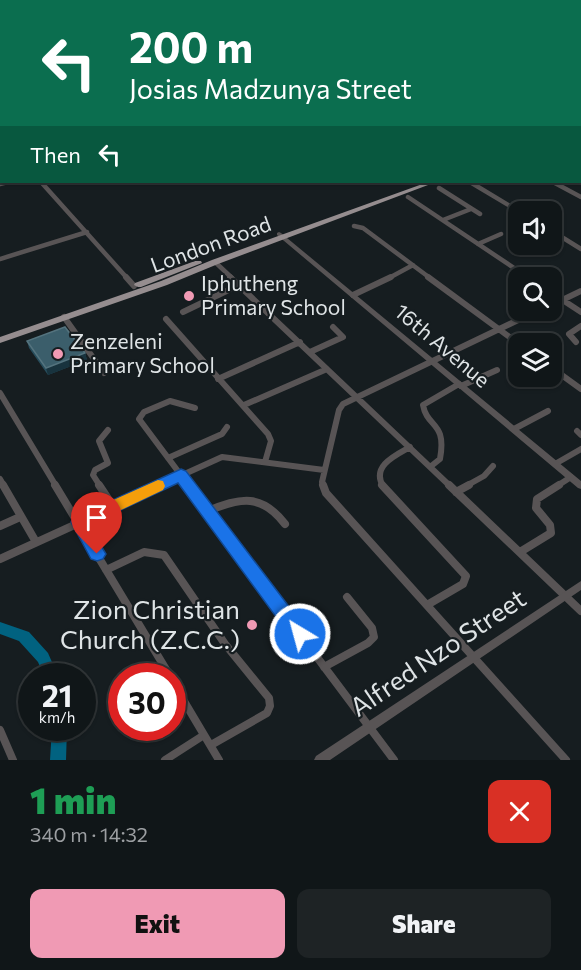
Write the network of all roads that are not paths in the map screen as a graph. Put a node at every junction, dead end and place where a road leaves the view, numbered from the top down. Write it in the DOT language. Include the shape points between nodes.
graph roads {
  1 [pos="42,183"];
  2 [pos="419,183"];
  3 [pos="430,183"];
  4 [pos="472,183"];
  5 [pos="555,183"];
  6 [pos="439,188"];
  7 [pos="408,197"];
  8 [pos="581,197"];
  9 [pos="508,205"];
  10 [pos="471,209"];
  11 [pos="480,214"];
  12 [pos="443,220"];
  13 [pos="354,226"];
  14 [pos="87,232"];
  15 [pos="501,234"];
  16 [pos="282,236"];
  17 [pos="562,237"];
  18 [pos="478,243"];
  19 [pos="581,249"];
  20 [pos="0,259"];
  21 [pos="215,262"];
  22 [pos="413,265"];
  23 [pos="513,267"];
  24 [pos="239,285"];
  25 [pos="134,286"];
  26 [pos="581,291"];
  27 [pos="353,295"];
  28 [pos="563,300"];
  29 [pos="183,312"];
  30 [pos="581,312"];
  31 [pos="64,317"];
  32 [pos="166,319"];
  33 [pos="516,321"];
  34 [pos="581,326"];
  35 [pos="333,327"];
  36 [pos="500,329"];
  37 [pos="0,334"];
  38 [pos="508,335"];
  39 [pos="0,340"];
  40 [pos="300,342"];
  41 [pos="576,342"];
  42 [pos="309,352"];
  43 [pos="431,360"];
  44 [pos="327,369"];
  45 [pos="497,370"];
  46 [pos="104,373"];
  47 [pos="562,375"];
  48 [pos="218,379"];
  49 [pos="460,385"];
  50 [pos="581,389"];
  51 [pos="0,393"];
  52 [pos="356,396"];
  53 [pos="244,405"];
  54 [pos="195,408"];
  55 [pos="548,411"];
  56 [pos="227,427"];
  57 [pos="514,429"];
  58 [pos="108,430"];
  59 [pos="410,447"];
  60 [pos="581,449"];
  61 [pos="168,458"];
  62 [pos="265,462"];
  63 [pos="555,464"];
  64 [pos="493,466"];
  65 [pos="430,467"];
  66 [pos="324,470"];
  67 [pos="181,475"];
  68 [pos="571,477"];
  69 [pos="0,479"];
  70 [pos="581,486"];
  71 [pos="2,488"];
  72 [pos="456,492"];
  73 [pos="113,506"];
  74 [pos="208,511"];
  75 [pos="20,517"];
  76 [pos="79,522"];
  77 [pos="285,524"];
  78 [pos="0,526"];
  79 [pos="36,542"];
  80 [pos="520,552"];
  81 [pos="0,559"];
  82 [pos="106,570"];
  83 [pos="581,585"];
  84 [pos="565,595"];
  85 [pos="347,597"];
  86 [pos="427,605"];
  87 [pos="581,610"];
  88 [pos="473,656"];
  89 [pos="162,663"];
  90 [pos="324,667"];
  91 [pos="186,705"];
  92 [pos="368,726"];
  93 [pos="0,730"];
  94 [pos="204,735"];
  95 [pos="211,745"];
  96 [pos="14,760"];
  97 [pos="165,760"];
  98 [pos="219,760"];
  99 [pos="320,760"];
  100 [pos="394,760"];
  101 [pos="566,760"];
  1 -- 14 [label="street"];
  2 -- 16 [label="main road, London Road"];
  3 -- 16 [label="main road, London Road"];
  4 -- 9 [label="street"];
  5 -- 8 [label="street"];
  6 -- 10 [label="street"];
  7 -- 12 [label="street"];
  10 -- 11 [label="street"];
  10 -- 12 [label="street"];
  12 -- 18 [label="street"];
  13 -- 22 [label="street" via="363,228"];
  14 -- 20 [label="street"];
  14 -- 25 [label="street"];
  15 -- 18 [label="street"];
  16 -- 21 [label="main road, London Road"];
  16 -- 25 [label="main road, London Road"];
  16 -- 27 [label="street, 16th Avenue"];
  17 -- 19 [label="street"];
  18 -- 23 [label="street"];
  21 -- 24 [label="street"];
  21 -- 31 [label="main road, London Road"];
  22 -- 27 [label="street"];
  22 -- 36 [label="street"];
  24 -- 29 [label="street"];
  24 -- 40 [label="street"];
  25 -- 37 [label="main road, London Road"];
  26 -- 28 [label="street"];
  27 -- 43 [label="street, 16th Avenue"];
  28 -- 30 [label="street"];
  31 -- 39 [label="main road, London Road"];
  31 -- 46 [label="street"];
  32 -- 48 [label="street"];
  33 -- 36 [label="street"];
  34 -- 41 [label="street" via="569,334"];
  35 -- 42 [label="street" via="343,337"];
  36 -- 38 [label="street"];
  36 -- 43 [label="street"];
  40 -- 42 [label="street"];
  40 -- 48 [label="street"];
  42 -- 44 [label="street"];
  43 -- 49 [label="street, 16th Avenue"];
  43 -- 52 [label="street"];
  44 -- 52 [label="street"];
  44 -- 53 [label="street"];
  45 -- 49 [label="street"];
  47 -- 50 [label="street"];
  48 -- 53 [label="street"];
  49 -- 57 [label="street, 16th Avenue"];
  49 -- 65 [label="street" via="423,405 441,433 440,459"];
  51 -- 76 [label="street"];
  52 -- 59 [label="street"];
  52 -- 66 [label="street" via="340,409"];
  53 -- 62 [label="street" via="270,439"];
  54 -- 61 [label="street" via="172,400 140,416 139,421"];
  55 -- 57 [label="street"];
  56 -- 61 [label="street" via="222,434"];
  57 -- 63 [label="street, 16th Avenue"];
  58 -- 73 [label="street" via="99,441 108,463 93,475"];
  59 -- 65 [label="street"];
  59 -- 86 [label="street" via="384,462 381,484 466,576 463,584"];
  60 -- 63 [label="street"];
  61 -- 67 [label="street"];
  62 -- 66 [label="street"];
  62 -- 67 [label="street" via="224,456"];
  63 -- 68 [label="street, 16th Avenue"];
  64 -- 72 [label="street" via="484,476"];
  65 -- 72 [label="street"];
  66 -- 86 [label="street" via="322,484 326,493"];
  67 -- 73 [label="street"];
  67 -- 74 [label="street"];
  68 -- 70 [label="street, 16th Avenue"];
  68 -- 80 [label="street" via="537,499 536,508 550,525 551,533"];
  69 -- 71 [label="street"];
  71 -- 75 [label="street"];
  72 -- 80 [label="street"];
  73 -- 76 [label="street"];
  74 -- 77 [label="street" via="233,502 259,503 271,507"];
  74 -- 90 [label="street"];
  75 -- 78 [label="street"];
  75 -- 79 [label="street"];
  76 -- 79 [label="street"];
  76 -- 82 [label="street"];
  79 -- 81 [label="street"];
  80 -- 84 [label="street"];
  82 -- 89 [label="street"];
  82 -- 95 [label="street" via="144,552 164,555 229,650 269,698 269,710 263,716"];
  83 -- 84 [label="street, Alfred Nzo Street"];
  84 -- 87 [label="street"];
  84 -- 88 [label="street, Alfred Nzo Street"];
  85 -- 90 [label="street" via="372,628 374,637"];
  86 -- 88 [label="street"];
  88 -- 92 [label="street, Alfred Nzo Street"];
  88 -- 101 [label="street"];
  90 -- 92 [label="street"];
  91 -- 94 [label="street"];
  92 -- 99 [label="street, Alfred Nzo Street"];
  92 -- 100 [label="street"];
  93 -- 96 [label="street"];
  94 -- 95 [label="street"];
  94 -- 97 [label="street"];
  95 -- 98 [label="street"];
}
